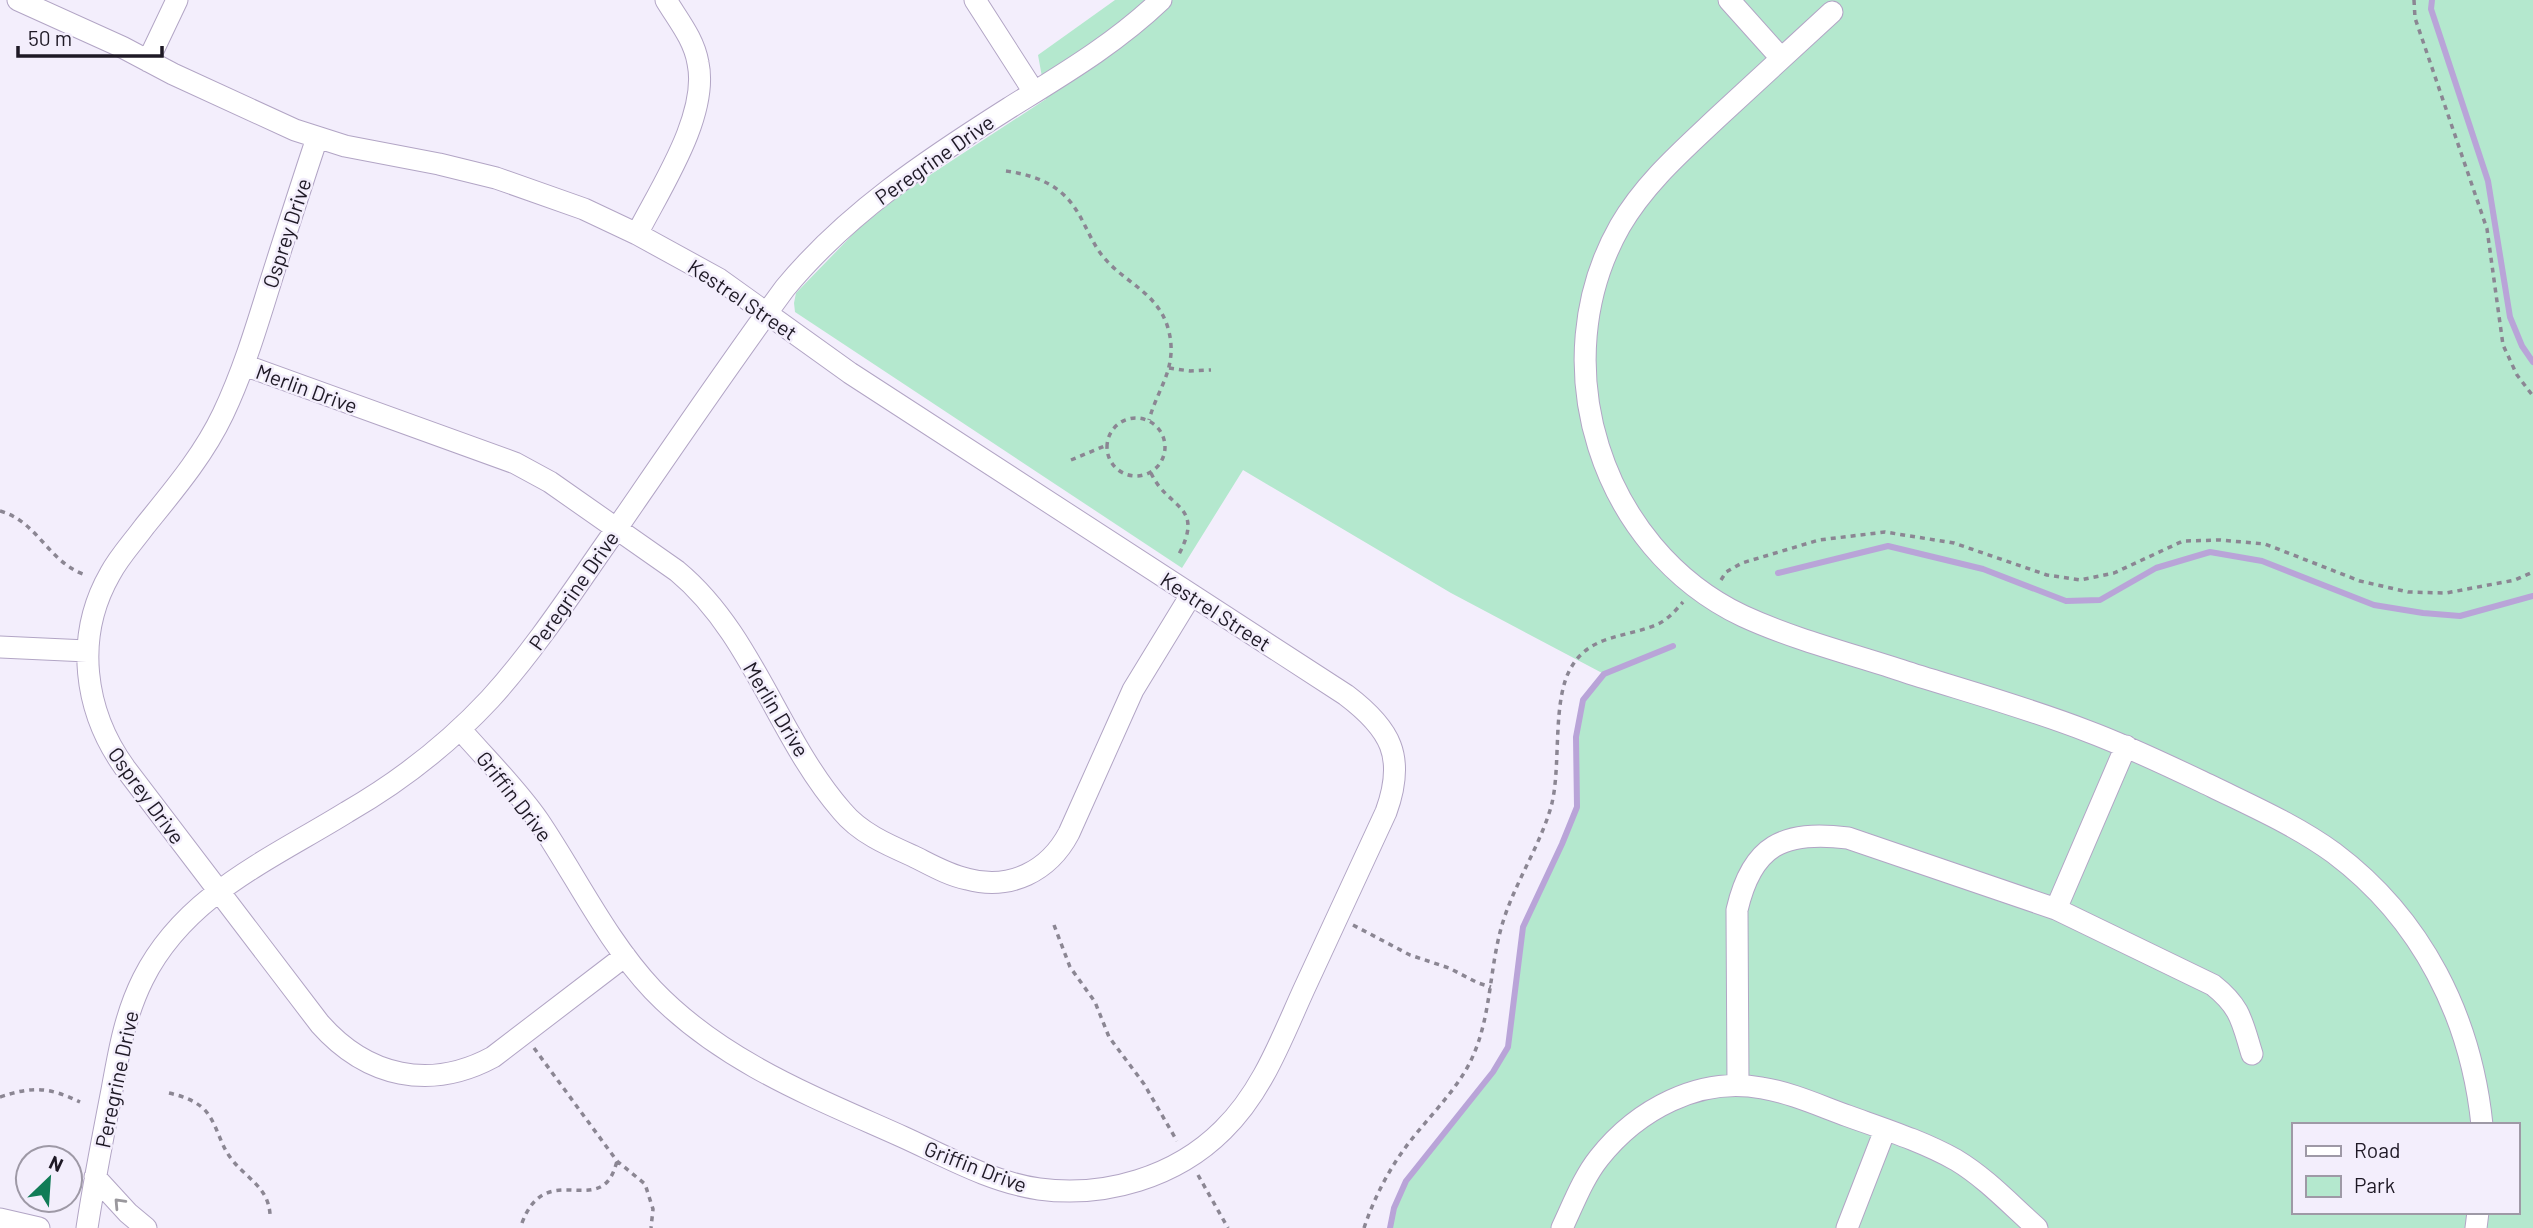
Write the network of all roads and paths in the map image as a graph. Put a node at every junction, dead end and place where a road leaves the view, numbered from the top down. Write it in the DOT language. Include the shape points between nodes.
graph roads {
  1 [pos="18,0"];
  2 [pos="177,0"];
  3 [pos="666,0"];
  4 [pos="975,0"];
  5 [pos="1161,0"];
  6 [pos="1729,0"];
  7 [pos="2414,0"];
  8 [pos="1832,12"];
  9 [pos="1781,58"];
  10 [pos="148,61"];
  11 [pos="1034,92"];
  12 [pos="317,138"];
  13 [pos="1006,171"];
  14 [pos="637,234"];
  15 [pos="767,313"];
  16 [pos="244,365"];
  17 [pos="1169,368"];
  18 [pos="1210,370"];
  19 [pos="2533,396"];
  20 [pos="1149,420"];
  21 [pos="1107,445"];
  22 [pos="1071,460"];
  23 [pos="1151,473"];
  24 [pos="0,510"];
  25 [pos="616,529"];
  26 [pos="1178,556"];
  27 [pos="2533,572"];
  28 [pos="83,573"];
  29 [pos="1719,582"];
  30 [pos="1191,595"];
  31 [pos="1685,600"];
  32 [pos="0,647"];
  33 [pos="87,651"];
  34 [pos="460,729"];
  35 [pos="1391,743"];
  36 [pos="2126,746"];
  37 [pos="218,890"];
  38 [pos="2056,909"];
  39 [pos="1351,924"];
  40 [pos="1054,925"];
  41 [pos="625,956"];
  42 [pos="1491,987"];
  43 [pos="533,1047"];
  44 [pos="2252,1054"];
  45 [pos="1738,1085"];
  46 [pos="169,1093"];
  47 [pos="0,1097"];
  48 [pos="80,1102"];
  49 [pos="2482,1123"];
  50 [pos="1885,1130"];
  51 [pos="1178,1143"];
  52 [pos="617,1161"];
  53 [pos="1195,1170"];
  54 [pos="95,1177"];
  55 [pos="270,1214"];
  56 [pos="0,1219"];
  57 [pos="522,1223"];
  58 [pos="39,1228"];
  59 [pos="88,1228"];
  60 [pos="145,1228"];
  61 [pos="651,1228"];
  62 [pos="1228,1228"];
  63 [pos="1364,1228"];
  64 [pos="1562,1228"];
  65 [pos="1847,1228"];
  66 [pos="2038,1228"];
  1 -- 10 [label="street, Kestrel Street"];
  2 -- 10 [label="street"];
  3 -- 14 [label="street" via="694,48 700,92 690,131"];
  4 -- 11 [label="street"];
  5 -- 11 [label="street, Peregrine Drive" via="1110,44"];
  6 -- 9 [label="street"];
  7 -- 19 [label="path" via="2415,18 2487,229 2504,345 2517,375"];
  8 -- 9 [label="street"];
  9 -- 36 [label="street" via="1648,186 1620,227 1601,272 1587,322 1586,392 1605,470 1616,493 1662,557 1702,592 1743,616"];
  10 -- 12 [label="street, Kestrel Street"];
  11 -- 15 [label="street, Peregrine Drive" via="873,201 811,258"];
  12 -- 14 [label="street, Kestrel Street" via="496,178 584,209"];
  12 -- 16 [label="street, Osprey Drive"];
  13 -- 17 [label="path" via="1038,178 1064,194 1102,254 1155,302 1168,327"];
  14 -- 15 [label="street, Kestrel Street" via="719,279"];
  15 -- 25 [label="street, Peregrine Drive"];
  15 -- 30 [label="street, Kestrel Street" via="850,373"];
  16 -- 25 [label="street, Merlin Drive" via="515,463"];
  16 -- 33 [label="street, Osprey Drive" via="200,454 110,573 96,606"];
  17 -- 18 [label="path"];
  17 -- 20 [label="path"];
  20 -- 21 [label="path" via="1119,422"];
  20 -- 23 [label="path" via="1166,442 1163,460"];
  21 -- 22 [label="path"];
  21 -- 23 [label="path" via="1109,459 1123,473"];
  23 -- 26 [label="path" via="1160,489 1186,514 1188,531"];
  24 -- 28 [label="path" via="21,519 63,564"];
  25 -- 30 [label="street, Merlin Drive" via="684,577 712,605 844,815 887,844 982,883 1009,881 1035,872 1063,845 1133,690"];
  25 -- 34 [label="street, Peregrine Drive" via="526,658"];
  27 -- 29 [label="path" via="2515,580 2446,593 2408,592 2360,581 2265,544 2220,540 2183,541 2115,573 2080,580 2047,575 1954,543 1885,532 1819,540 1779,551 1742,563"];
  30 -- 35 [label="street, Kestrel Street" via="1359,705"];
  31 -- 42 [label="path" via="1658,624 1592,645 1572,666 1562,692 1551,806 1509,903"];
  32 -- 33 [label="street"];
  33 -- 37 [label="street, Osprey Drive" via="90,693 104,736"];
  34 -- 37 [label="street, Peregrine Drive" via="366,801"];
  34 -- 41 [label="street, Griffin Drive" via="527,804"];
  35 -- 41 [label="street, Griffin Drive" via="1394,786 1386,812 1258,1085 1237,1116 1204,1146 1167,1168 1126,1184 1082,1190 1016,1184 834,1106 773,1078 707,1038 669,1006"];
  36 -- 38 [label="street"];
  36 -- 49 [label="street" via="2304,833 2359,873 2383,897 2423,947 2452,1001 2472,1064"];
  37 -- 41 [label="street, Osprey Drive" via="333,1038 362,1059 395,1073 432,1076 464,1071 494,1057"];
  37 -- 54 [label="street, Peregrine Drive" via="166,942 135,997 122,1034"];
  38 -- 44 [label="street" via="2213,985 2239,1010"];
  38 -- 45 [label="street" via="1848,838 1823,835 1777,844 1760,855 1749,871 1737,910"];
  39 -- 42 [label="path" via="1410,955"];
  40 -- 51 [label="path" via="1070,967 1095,1002 1109,1037 1144,1084"];
  42 -- 63 [label="path" via="1482,1033 1466,1069 1393,1165"];
  43 -- 52 [label="path"];
  45 -- 50 [label="street" via="1791,1095"];
  45 -- 64 [label="street" via="1674,1099 1620,1134 1598,1159"];
  46 -- 55 [label="path" via="204,1109 231,1159 264,1193"];
  47 -- 48 [label="path" via="35,1089"];
  50 -- 65 [label="street"];
  50 -- 66 [label="street" via="1957,1161"];
  52 -- 57 [label="path" via="604,1185 552,1192 536,1199"];
  52 -- 61 [label="path" via="645,1184 653,1209"];
  53 -- 62 [label="path"];
  54 -- 59 [label="street, Peregrine Drive"];
  60 -- 54 [label="street, one-way"];
  56 -- 58 [label="street"];
}
